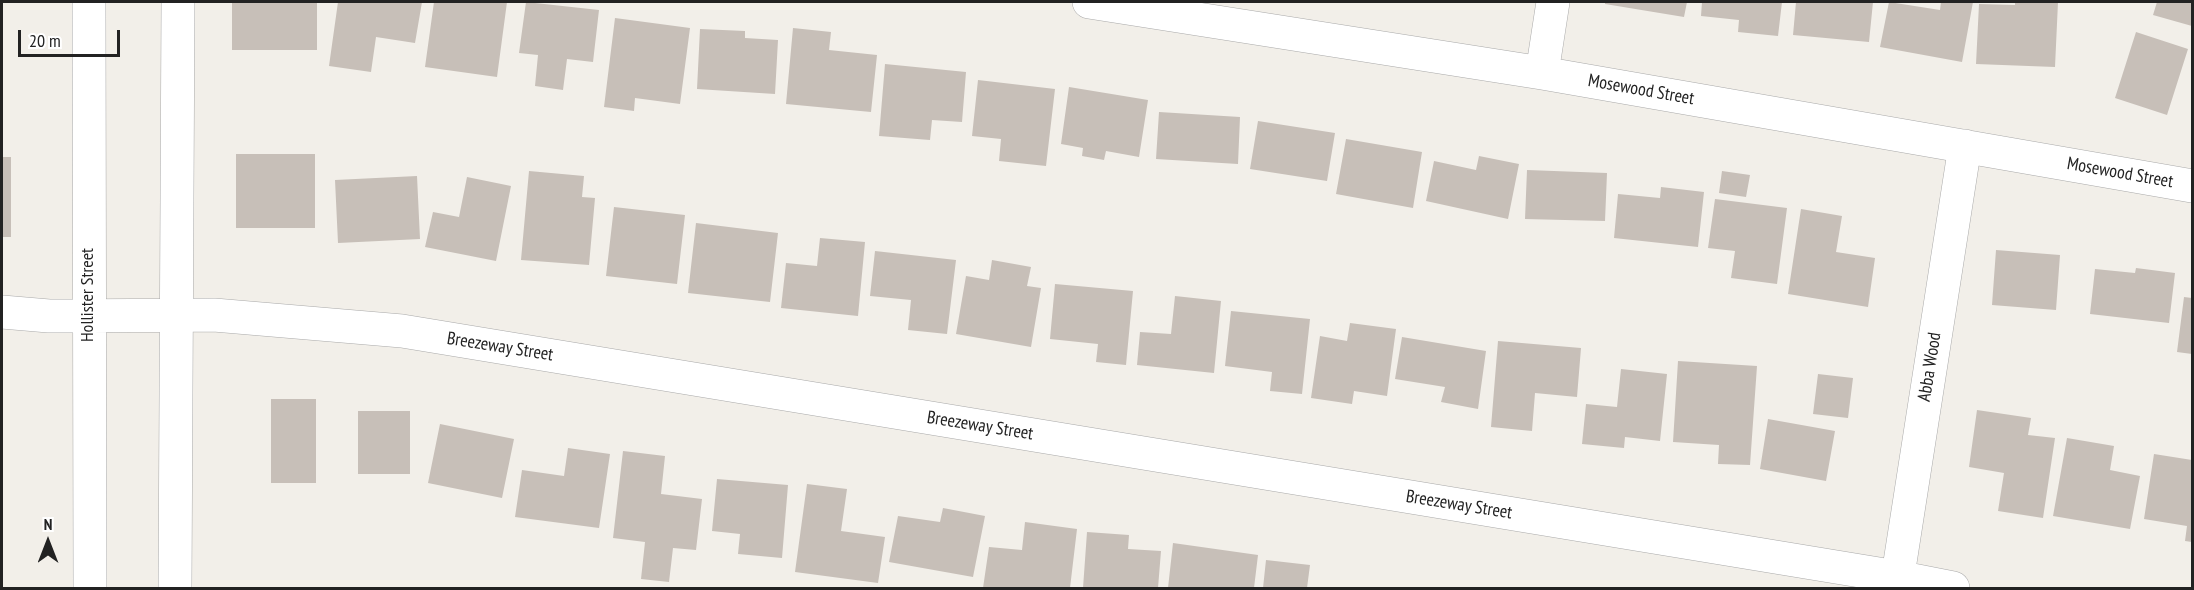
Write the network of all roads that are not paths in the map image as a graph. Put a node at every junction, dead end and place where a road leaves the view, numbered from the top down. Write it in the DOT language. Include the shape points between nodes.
graph roads {
  1 [pos="88,2"];
  2 [pos="178,2"];
  3 [pos="1089,2"];
  4 [pos="1554,2"];
  5 [pos="1542,73"];
  6 [pos="1965,146"];
  7 [pos="2193,186"];
  8 [pos="2,312"];
  9 [pos="177,315"];
  10 [pos="88,316"];
  11 [pos="1897,583"];
  12 [pos="90,588"];
  13 [pos="175,588"];
  14 [pos="1953,588"];
  1 -- 10 [label="street, Hollister Street"];
  2 -- 9 [label="street"];
  3 -- 5 [label="street, Mosewood Street"];
  4 -- 5 [label="street"];
  5 -- 6 [label="street, Mosewood Street"];
  6 -- 7 [label="street, Mosewood Street"];
  6 -- 11 [label="street, Abba Wood"];
  8 -- 10 [label="street, Breezeway Street"];
  9 -- 10 [label="street, Breezeway Street"];
  9 -- 11 [label="street, Breezeway Street" via="402,331"];
  9 -- 13 [label="street"];
  10 -- 12 [label="street, Hollister Street"];
  11 -- 14 [label="street, Breezeway Street"];
}
